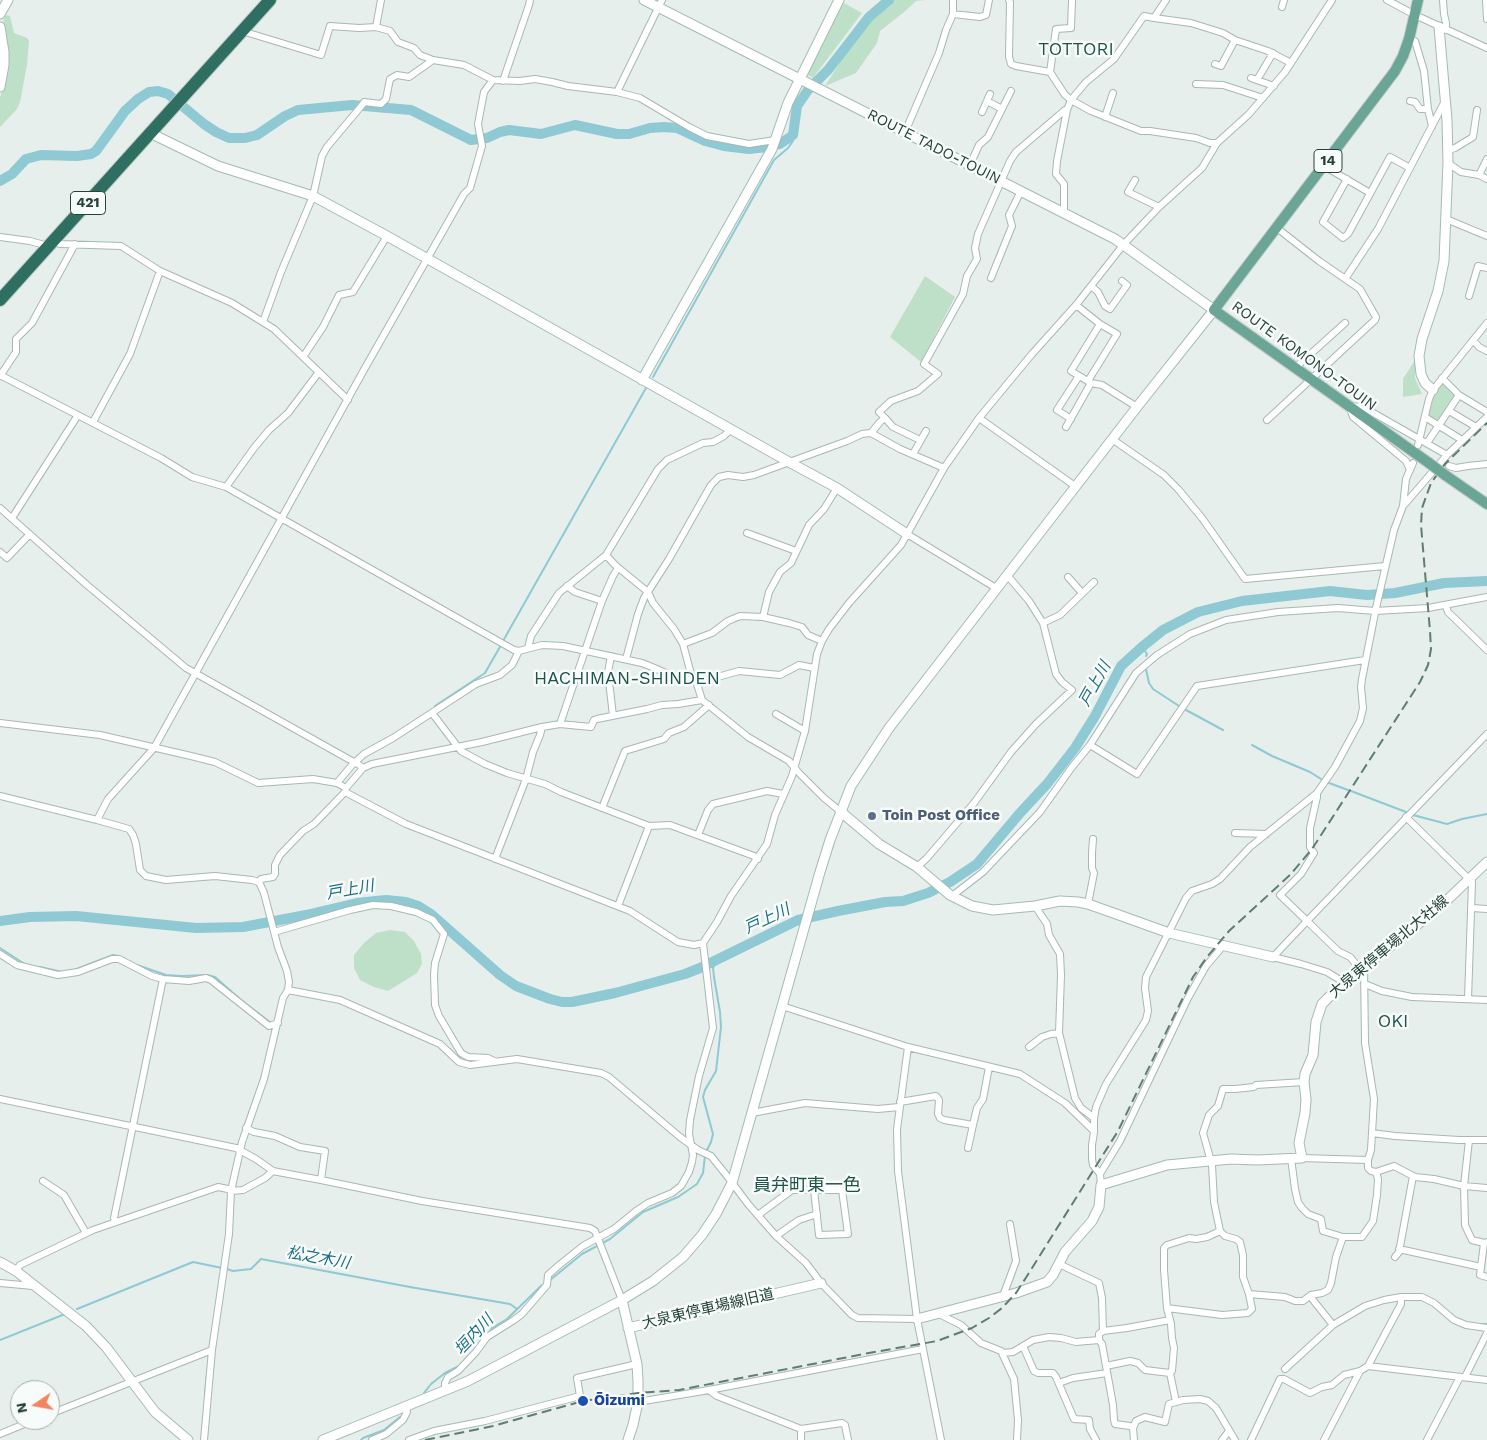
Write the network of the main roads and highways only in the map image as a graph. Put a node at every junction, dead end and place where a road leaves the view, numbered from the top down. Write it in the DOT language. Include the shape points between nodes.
graph roads {
  1 [pos="270,0"];
  2 [pos="1418,0"];
  3 [pos="0,300"];
  4 [pos="1487,504"];
  1 -- 3 [label="highway, 421"];
  2 -- 4 [label="main road, ROUTE KOMONO-TOUIN / 14, bridge" via="1410,39 1396,72 1214,310 1429,463 1447,470"];
}
